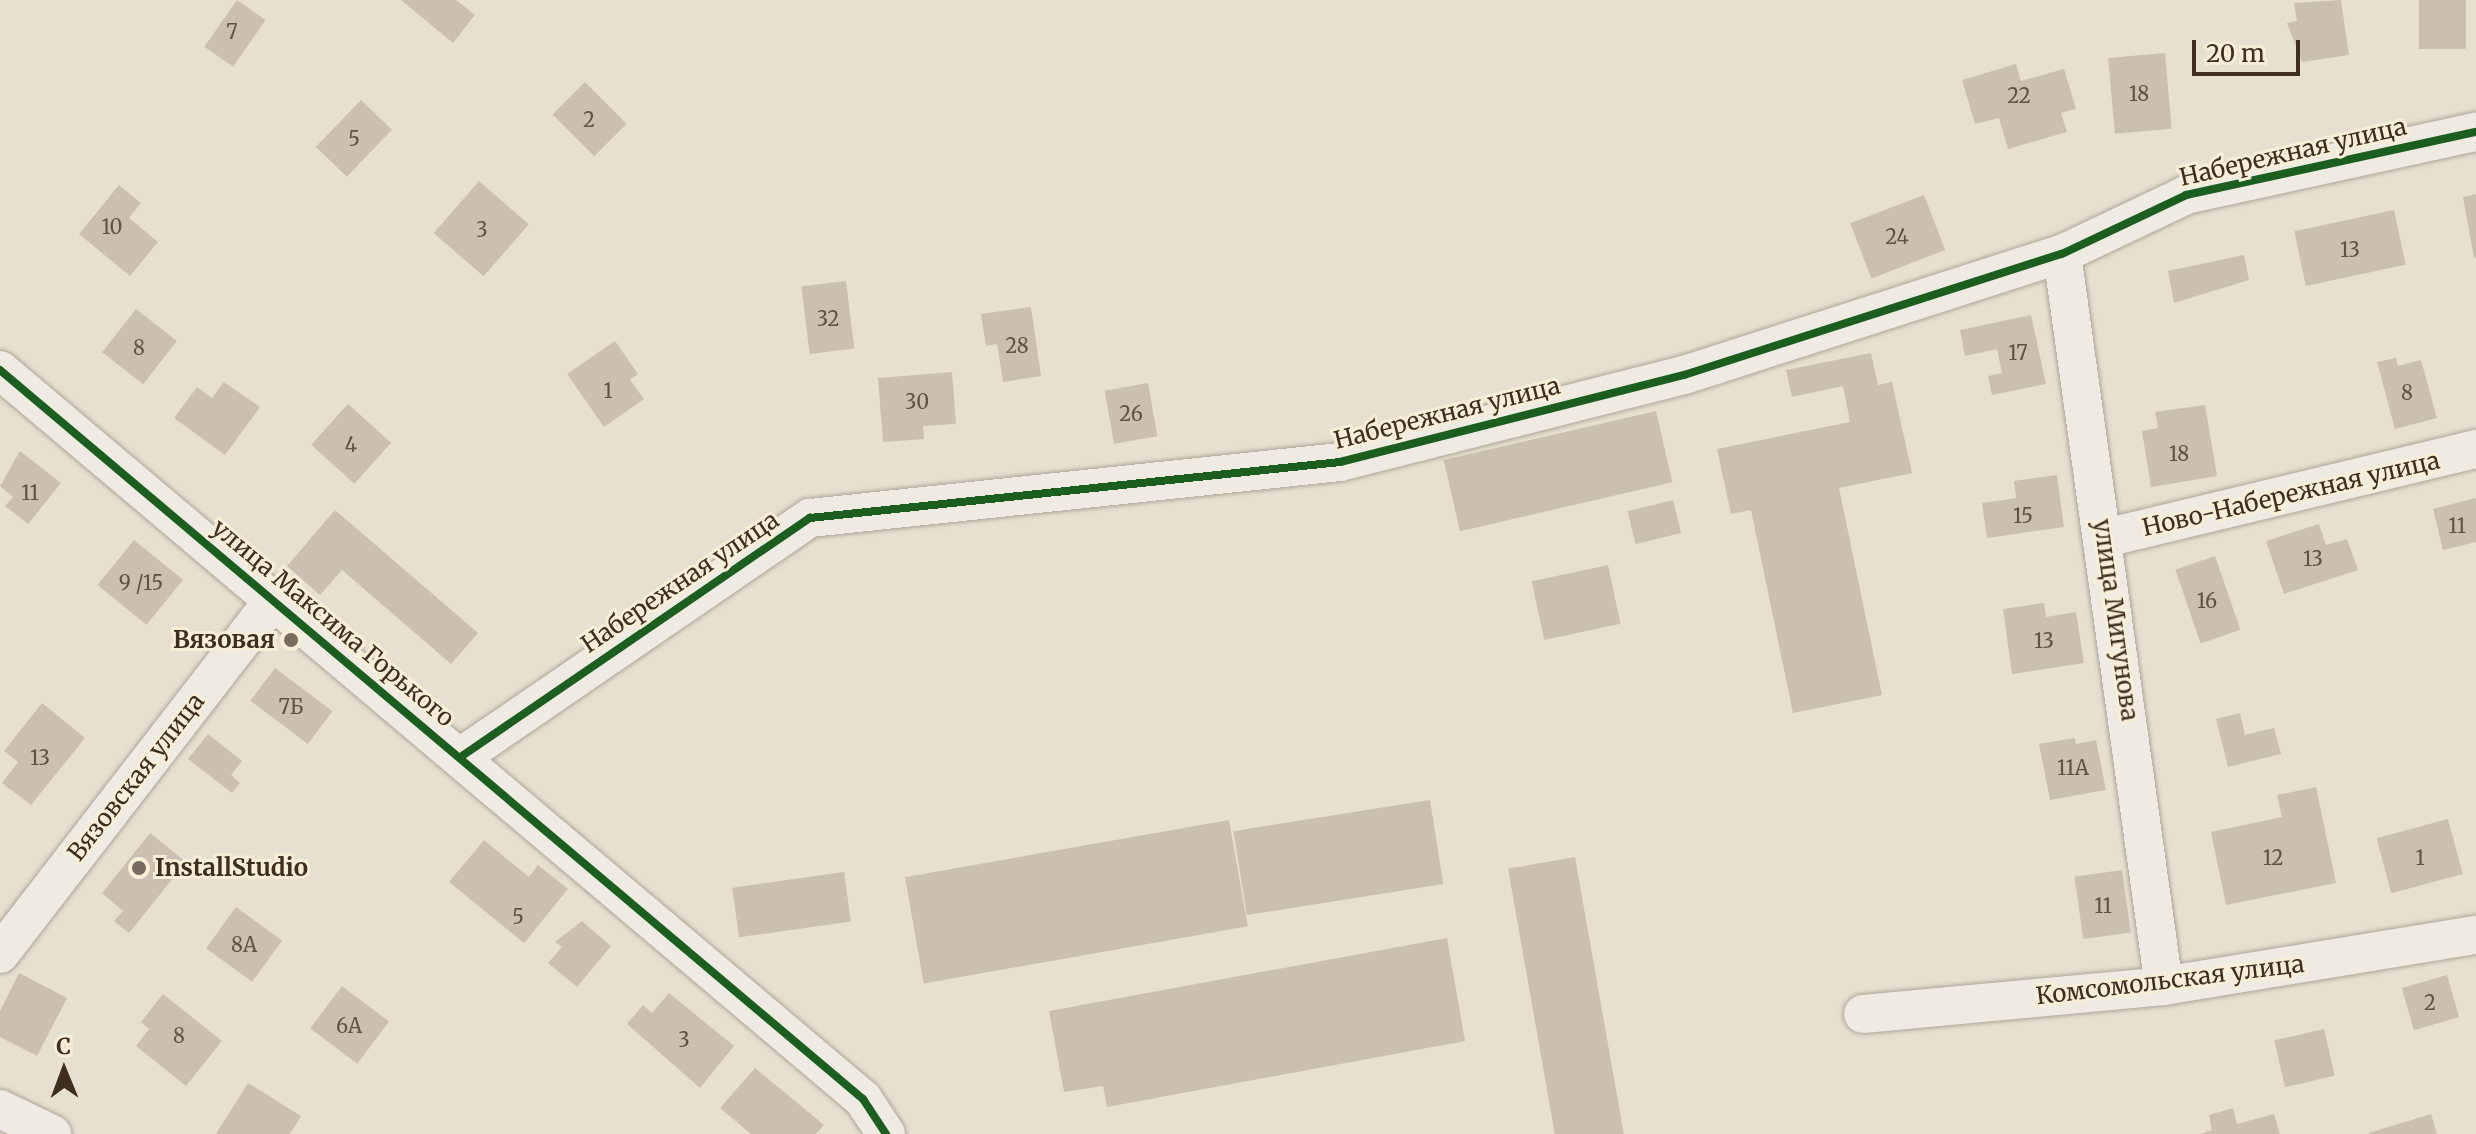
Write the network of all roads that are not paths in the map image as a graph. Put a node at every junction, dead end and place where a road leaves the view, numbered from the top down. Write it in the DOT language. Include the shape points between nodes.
graph roads {
  1 [pos="2476,132"];
  2 [pos="2062,254"];
  3 [pos="0,370"];
  4 [pos="2476,449"];
  5 [pos="2105,538"];
  6 [pos="273,601"];
  7 [pos="462,756"];
  8 [pos="2476,935"];
  9 [pos="0,954"];
  10 [pos="2164,986"];
  11 [pos="1863,1014"];
  12 [pos="0,1109"];
  13 [pos="52,1134"];
  14 [pos="886,1134"];
  1 -- 2 [label="street, Набережная улица" via="2186,195"];
  2 -- 5 [label="street, улица Мигунова"];
  2 -- 7 [label="street, Набережная улица" via="1684,375 1340,462 810,518"];
  3 -- 6 [label="street, улица Максима Горького"];
  4 -- 5 [label="street, Ново-Набережная улица"];
  5 -- 10 [label="street, улица Мигунова"];
  6 -- 7 [label="street, улица Максима Горького"];
  6 -- 9 [label="street, Вязовская улица"];
  7 -- 14 [label="street, улица Максима Горького" via="863,1099"];
  8 -- 10 [label="street, Комсомольская улица"];
  10 -- 11 [label="street, Комсомольская улица"];
  12 -- 13 [label="street"];
}
